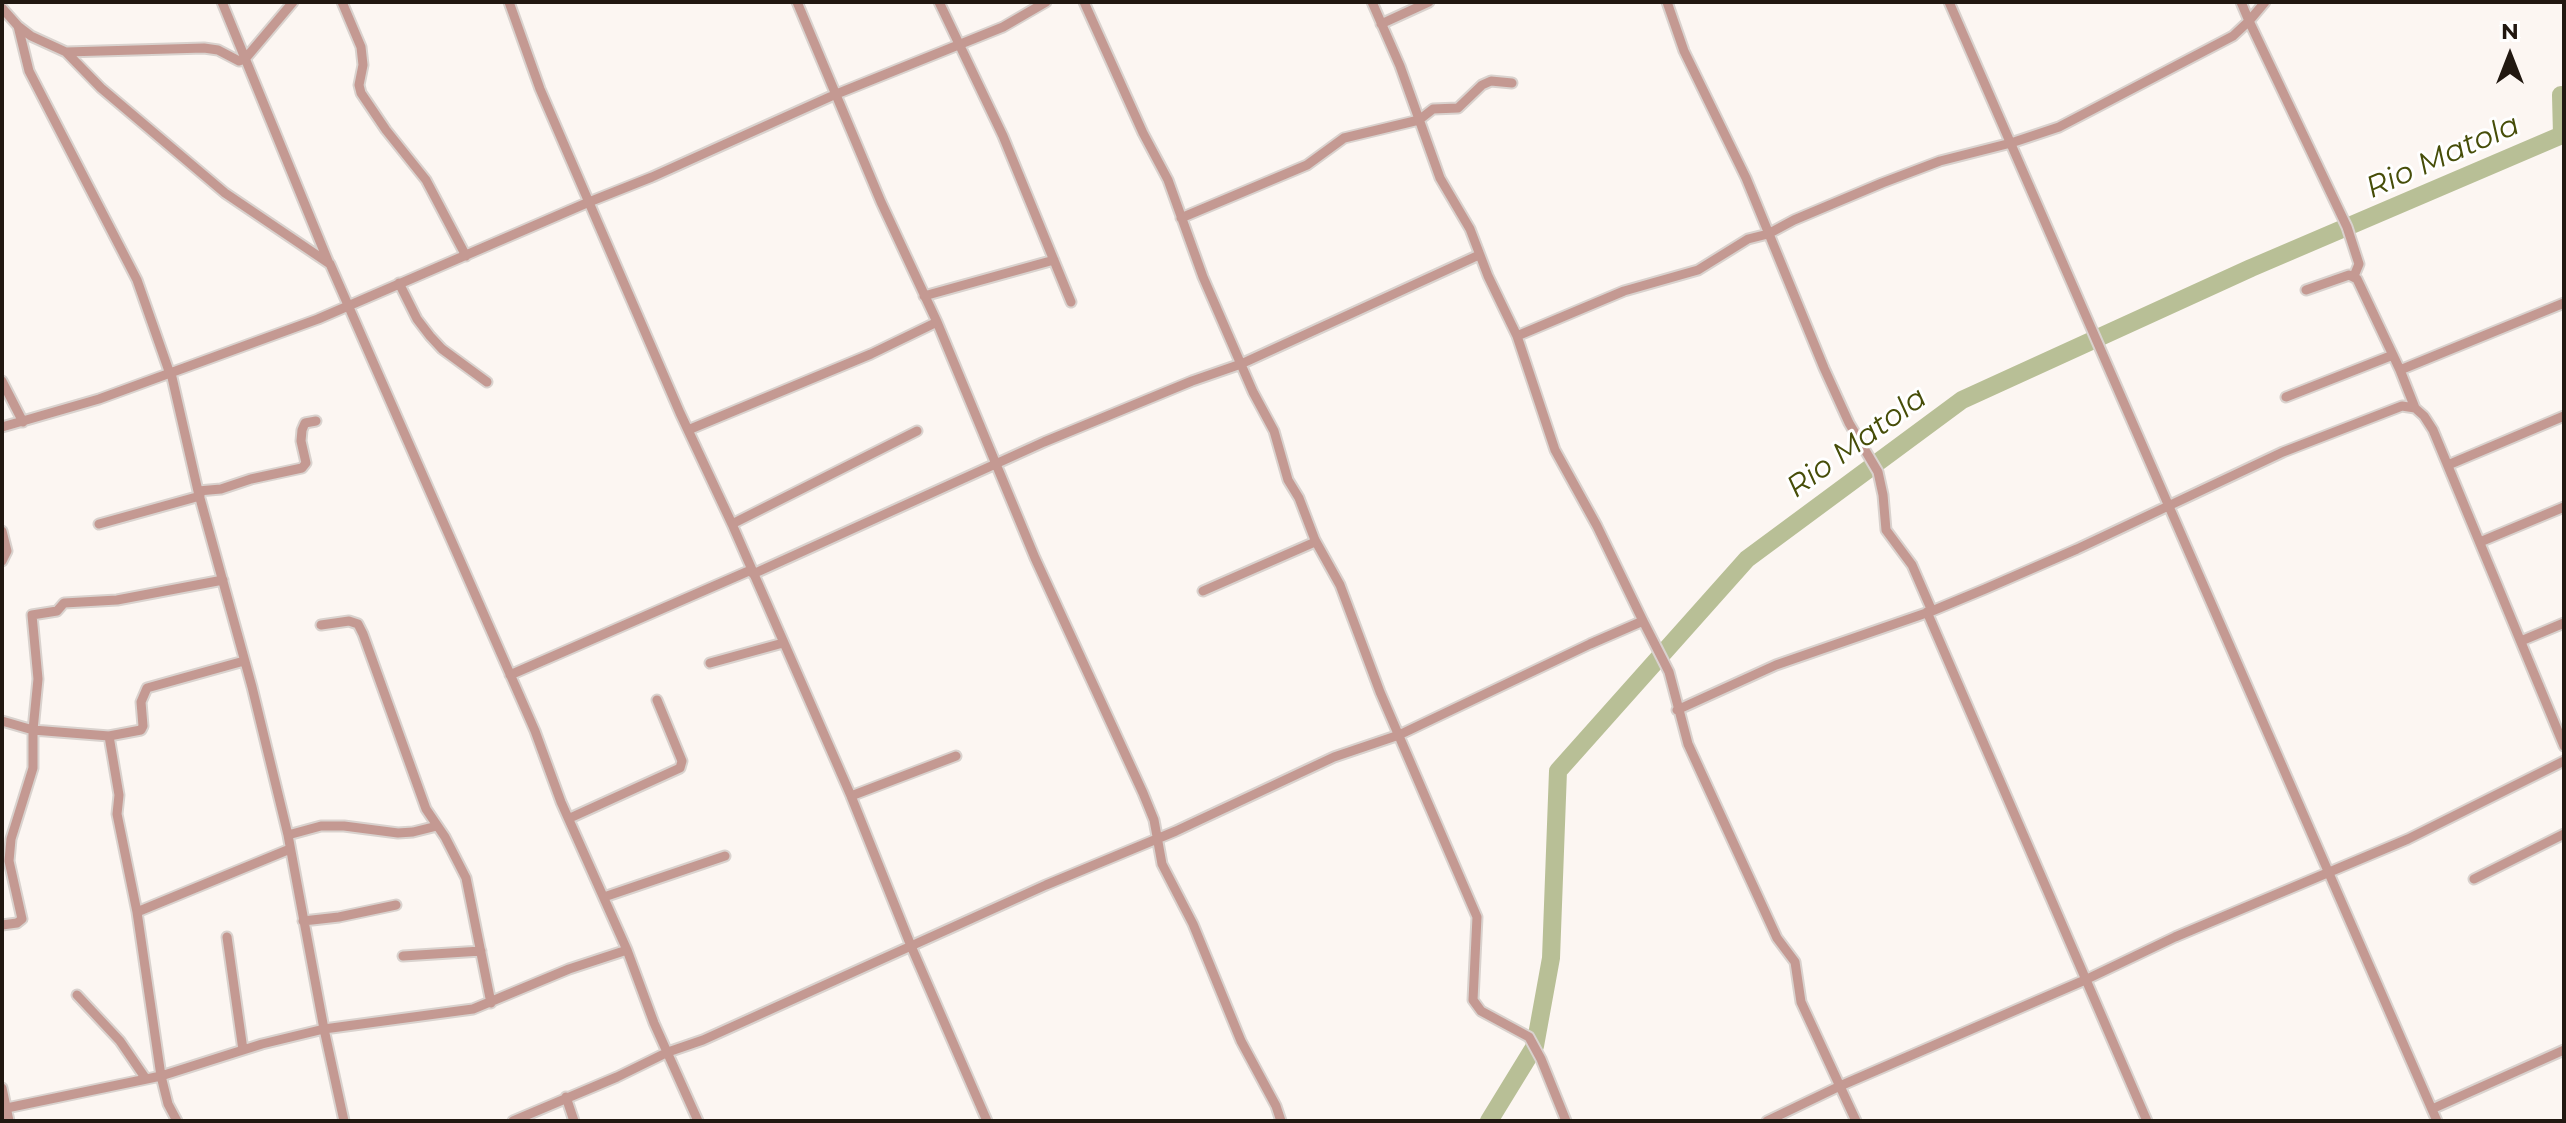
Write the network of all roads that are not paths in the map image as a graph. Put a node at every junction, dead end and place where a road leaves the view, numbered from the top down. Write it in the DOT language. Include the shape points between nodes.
graph roads {
  1 [pos="222,2"];
  2 [pos="293,2"];
  3 [pos="342,2"];
  4 [pos="509,2"];
  5 [pos="797,2"];
  6 [pos="939,2"];
  7 [pos="1046,2"];
  8 [pos="1084,2"];
  9 [pos="1372,2"];
  10 [pos="1429,2"];
  11 [pos="1667,2"];
  12 [pos="1949,2"];
  13 [pos="2241,2"];
  14 [pos="2265,2"];
  15 [pos="2,8"];
  16 [pos="2249,21"];
  17 [pos="1381,24"];
  18 [pos="18,26"];
  19 [pos="958,45"];
  20 [pos="66,52"];
  21 [pos="245,59"];
  22 [pos="1512,83"];
  23 [pos="834,95"];
  24 [pos="1419,120"];
  25 [pos="2011,143"];
  26 [pos="589,202"];
  27 [pos="1181,218"];
  28 [pos="1768,234"];
  29 [pos="1479,255"];
  30 [pos="466,256"];
  31 [pos="1054,260"];
  32 [pos="330,264"];
  33 [pos="2354,276"];
  34 [pos="399,283"];
  35 [pos="2306,290"];
  36 [pos="924,296"];
  37 [pos="1071,302"];
  38 [pos="2564,303"];
  39 [pos="347,307"];
  40 [pos="937,322"];
  41 [pos="1517,336"];
  42 [pos="2393,355"];
  43 [pos="1241,364"];
  44 [pos="2400,370"];
  45 [pos="170,373"];
  46 [pos="2,381"];
  47 [pos="487,382"];
  48 [pos="2286,397"];
  49 [pos="2415,408"];
  50 [pos="2564,416"];
  51 [pos="316,421"];
  52 [pos="23,422"];
  53 [pos="2,427"];
  54 [pos="688,430"];
  55 [pos="917,431"];
  56 [pos="996,465"];
  57 [pos="2448,465"];
  58 [pos="199,493"];
  59 [pos="2169,504"];
  60 [pos="2564,507"];
  61 [pos="99,524"];
  62 [pos="732,524"];
  63 [pos="2,531"];
  64 [pos="1315,542"];
  65 [pos="2480,542"];
  66 [pos="2,561"];
  67 [pos="752,572"];
  68 [pos="223,580"];
  69 [pos="1203,591"];
  70 [pos="1929,611"];
  71 [pos="1643,621"];
  72 [pos="2564,623"];
  73 [pos="321,625"];
  74 [pos="2521,641"];
  75 [pos="783,643"];
  76 [pos="244,661"];
  77 [pos="710,663"];
  78 [pos="510,675"];
  79 [pos="657,700"];
  80 [pos="1677,710"];
  81 [pos="2,721"];
  82 [pos="33,730"];
  83 [pos="1399,735"];
  84 [pos="109,736"];
  85 [pos="2563,743"];
  86 [pos="956,756"];
  87 [pos="2564,761"];
  88 [pos="851,796"];
  89 [pos="570,818"];
  90 [pos="437,826"];
  91 [pos="2564,834"];
  92 [pos="288,835"];
  93 [pos="1157,839"];
  94 [pos="290,849"];
  95 [pos="725,856"];
  96 [pos="2327,874"];
  97 [pos="2474,879"];
  98 [pos="604,897"];
  99 [pos="396,905"];
  100 [pos="137,912"];
  101 [pos="303,921"];
  102 [pos="2,925"];
  103 [pos="227,937"];
  104 [pos="911,946"];
  105 [pos="627,950"];
  106 [pos="481,951"];
  107 [pos="403,956"];
  108 [pos="2085,980"];
  109 [pos="77,995"];
  110 [pos="491,1003"];
  111 [pos="324,1029"];
  112 [pos="243,1050"];
  113 [pos="2564,1050"];
  114 [pos="668,1052"];
  115 [pos="161,1076"];
  116 [pos="146,1079"];
  117 [pos="1840,1086"];
  118 [pos="2,1088"];
  119 [pos="566,1097"];
  120 [pos="4,1108"];
  121 [pos="2432,1109"];
  122 [pos="9,1121"];
  123 [pos="177,1121"];
  124 [pos="344,1121"];
  125 [pos="513,1121"];
  126 [pos="574,1121"];
  127 [pos="698,1121"];
  128 [pos="987,1121"];
  129 [pos="1281,1121"];
  130 [pos="1566,1121"];
  131 [pos="1767,1121"];
  132 [pos="1856,1121"];
  133 [pos="2147,1121"];
  134 [pos="2437,1121"];
  1 -- 21 [label="street"];
  2 -- 21 [label="street"];
  3 -- 30 [label="street" via="361,47 361,93 426,180"];
  4 -- 26 [label="street"];
  5 -- 23 [label="street"];
  6 -- 19 [label="street"];
  7 -- 19 [label="street"];
  8 -- 27 [label="street"];
  9 -- 17 [label="street"];
  10 -- 17 [label="street"];
  11 -- 28 [label="street"];
  12 -- 25 [label="street"];
  13 -- 16 [label="street"];
  14 -- 16 [label="street"];
  15 -- 18 [label="street"];
  16 -- 25 [label="street" via="2233,36 2147,82 2059,127"];
  16 -- 33 [label="street" via="2347,227 2359,264"];
  17 -- 24 [label="street"];
  18 -- 20 [label="street"];
  18 -- 45 [label="street" via="29,71 137,280"];
  19 -- 23 [label="street"];
  19 -- 31 [label="street"];
  20 -- 21 [label="street" via="204,48 235,61"];
  20 -- 32 [label="street" via="225,193"];
  21 -- 32 [label="street"];
  22 -- 24 [label="street" via="1491,81 1458,108 1433,109"];
  23 -- 26 [label="street"];
  23 -- 36 [label="street"];
  24 -- 27 [label="street" via="1344,138 1307,165"];
  24 -- 29 [label="street" via="1440,178"];
  25 -- 28 [label="street" via="1928,165"];
  25 -- 59 [label="street"];
  26 -- 30 [label="street"];
  26 -- 54 [label="street"];
  27 -- 43 [label="street"];
  28 -- 41 [label="street" via="1748,239 1698,270 1624,291"];
  28 -- 70 [label="street" via="1849,423 1878,472 1886,530 1912,565"];
  29 -- 41 [label="street"];
  29 -- 43 [label="street"];
  30 -- 34 [label="street"];
  31 -- 36 [label="street"];
  31 -- 37 [label="street"];
  32 -- 39 [label="street"];
  33 -- 35 [label="street"];
  33 -- 42 [label="street"];
  34 -- 39 [label="street"];
  34 -- 47 [label="street" via="436,342"];
  36 -- 40 [label="street"];
  38 -- 44 [label="street"];
  39 -- 45 [label="street"];
  39 -- 78 [label="street"];
  40 -- 54 [label="street"];
  40 -- 56 [label="street"];
  41 -- 71 [label="street" via="1555,450"];
  42 -- 44 [label="street"];
  42 -- 48 [label="street"];
  43 -- 56 [label="street"];
  43 -- 64 [label="street" via="1274,431"];
  44 -- 49 [label="street"];
  45 -- 52 [label="street"];
  45 -- 58 [label="street"];
  46 -- 52 [label="street"];
  49 -- 57 [label="street" via="2433,430"];
  49 -- 59 [label="street" via="2402,406 2363,420"];
  50 -- 57 [label="street"];
  51 -- 58 [label="street" via="305,423 302,430 302,468"];
  52 -- 53 [label="street"];
  54 -- 62 [label="street"];
  55 -- 62 [label="street"];
  56 -- 67 [label="street"];
  56 -- 93 [label="street" via="1143,793"];
  57 -- 65 [label="street"];
  58 -- 61 [label="street"];
  58 -- 68 [label="street"];
  59 -- 70 [label="street"];
  59 -- 96 [label="street"];
  60 -- 65 [label="street"];
  62 -- 67 [label="street"];
  63 -- 66 [label="street" via="7,551"];
  64 -- 69 [label="street"];
  64 -- 83 [label="street" via="1340,585"];
  65 -- 74 [label="street"];
  67 -- 75 [label="street"];
  67 -- 78 [label="street"];
  68 -- 76 [label="street"];
  68 -- 82 [label="street" via="117,600 64,603 57,611 32,615 38,653"];
  70 -- 80 [label="street" via="1776,665"];
  70 -- 108 [label="street"];
  71 -- 80 [label="street" via="1669,672"];
  71 -- 83 [label="street"];
  72 -- 74 [label="street"];
  73 -- 90 [label="street" via="358,624 426,809"];
  74 -- 85 [label="street"];
  75 -- 77 [label="street"];
  75 -- 88 [label="street"];
  76 -- 84 [label="street" via="147,688 141,730"];
  76 -- 92 [label="street"];
  78 -- 89 [label="street"];
  79 -- 89 [label="street" via="682,761 680,768"];
  80 -- 117 [label="street" via="1706,787 1777,938 1795,962 1801,1002"];
  81 -- 82 [label="street"];
  82 -- 84 [label="street"];
  82 -- 102 [label="street" via="33,768 9,861 22,919"];
  83 -- 93 [label="street" via="1334,757"];
  83 -- 130 [label="street" via="1477,917 1473,1000 1481,1011 1529,1037"];
  84 -- 100 [label="street" via="117,814"];
  86 -- 88 [label="street"];
  87 -- 96 [label="street"];
  88 -- 104 [label="street"];
  89 -- 98 [label="street"];
  90 -- 92 [label="street" via="398,833 321,826"];
  90 -- 106 [label="street" via="466,878"];
  91 -- 97 [label="street"];
  92 -- 94 [label="street"];
  93 -- 104 [label="street"];
  93 -- 129 [label="street" via="1162,864"];
  94 -- 100 [label="street"];
  94 -- 101 [label="street"];
  95 -- 98 [label="street"];
  96 -- 108 [label="street"];
  96 -- 121 [label="street"];
  98 -- 105 [label="street"];
  99 -- 101 [label="street"];
  100 -- 115 [label="street"];
  101 -- 111 [label="street"];
  103 -- 112 [label="street"];
  104 -- 114 [label="street"];
  104 -- 128 [label="street"];
  105 -- 110 [label="street"];
  105 -- 114 [label="street"];
  106 -- 107 [label="street"];
  106 -- 110 [label="street"];
  108 -- 117 [label="street"];
  108 -- 133 [label="street"];
  109 -- 116 [label="street" via="120,1041"];
  110 -- 111 [label="street"];
  111 -- 112 [label="street"];
  111 -- 124 [label="street"];
  112 -- 115 [label="street"];
  113 -- 121 [label="street"];
  114 -- 119 [label="street"];
  114 -- 127 [label="street"];
  115 -- 116 [label="street"];
  115 -- 123 [label="street"];
  116 -- 120 [label="street"];
  117 -- 131 [label="street"];
  117 -- 132 [label="street"];
  118 -- 120 [label="street"];
  119 -- 125 [label="street"];
  119 -- 126 [label="street"];
  120 -- 122 [label="street"];
  121 -- 134 [label="street"];
}
